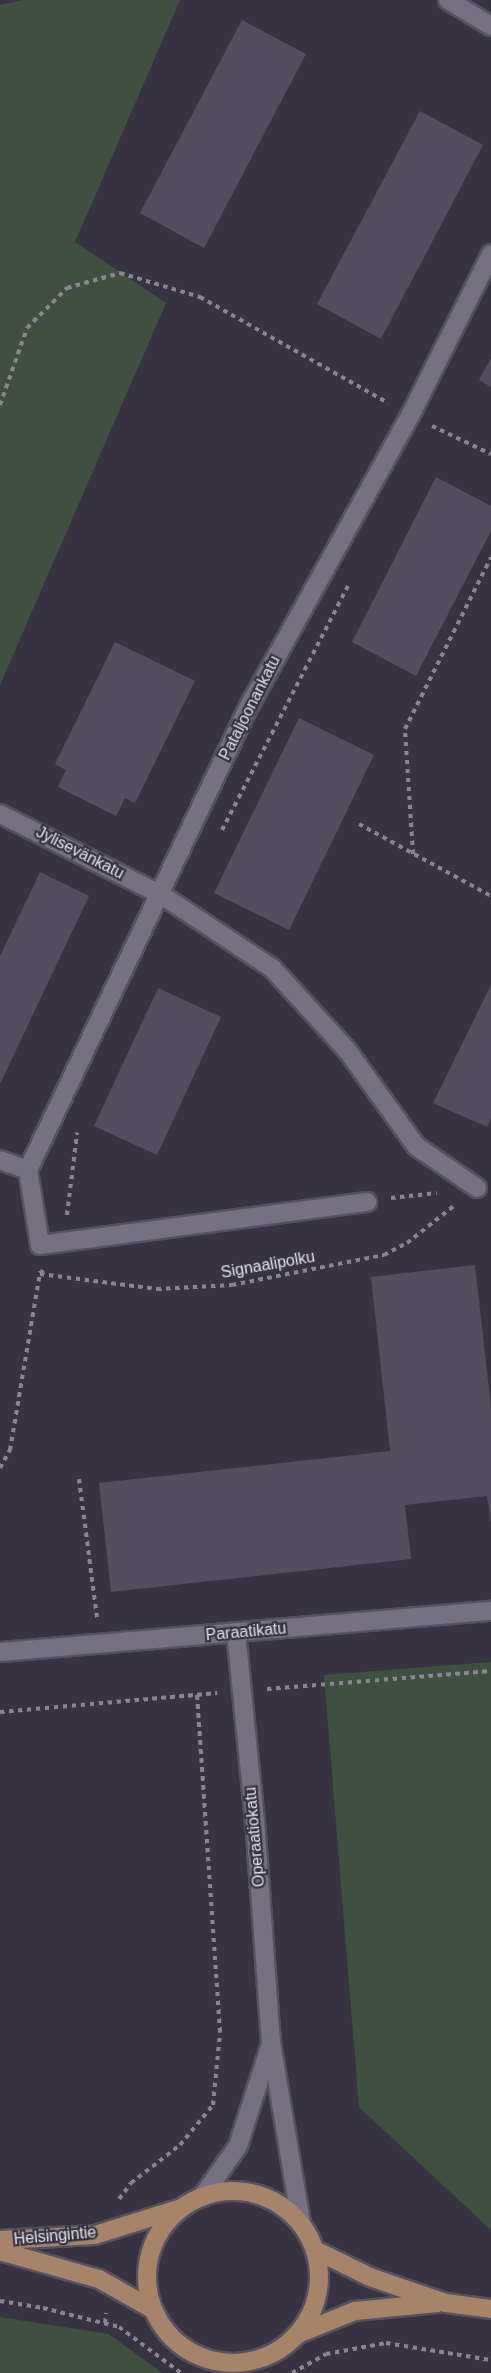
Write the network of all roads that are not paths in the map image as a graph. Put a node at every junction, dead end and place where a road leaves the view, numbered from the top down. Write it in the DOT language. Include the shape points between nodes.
graph roads {
  1 [pos="448,0"];
  2 [pos="491,26"];
  3 [pos="491,254"];
  4 [pos="0,814"];
  5 [pos="160,894"];
  6 [pos="0,1160"];
  7 [pos="28,1170"];
  8 [pos="477,1188"];
  9 [pos="367,1202"];
  10 [pos="491,1611"];
  11 [pos="236,1632"];
  12 [pos="0,1652"];
  13 [pos="271,2042"];
  14 [pos="202,2197"];
  15 [pos="178,2209"];
  16 [pos="301,2224"];
  17 [pos="0,2240"];
  18 [pos="315,2250"];
  19 [pos="0,2251"];
  20 [pos="446,2302"];
  21 [pos="152,2309"];
  22 [pos="491,2309"];
  23 [pos="298,2334"];
  1 -- 2 [label="street"];
  3 -- 5 [label="street, Pataljoonankatu" via="410,416 248,708"];
  4 -- 5 [label="street, Jylisevänkatu"];
  5 -- 7 [label="street, Pataljoonankatu"];
  5 -- 8 [label="street, Jylisevänkatu" via="272,968 347,1050 416,1146"];
  6 -- 7 [label="street"];
  7 -- 9 [label="street" via="40,1245"];
  10 -- 11 [label="street, Paraatikatu"];
  11 -- 12 [label="street, Paraatikatu"];
  11 -- 13 [label="street, Operaatiokatu"];
  13 -- 14 [label="street, Operaatiokatu" via="238,2146"];
  13 -- 16 [label="street, Operaatiokatu"];
  14 -- 15 [label="main road"];
  14 -- 16 [label="main road" via="229,2191 256,2194 281,2205"];
  15 -- 17 [label="main road, Helsingintie" via="95,2235"];
  15 -- 21 [label="main road" via="161,2230 150,2256 147,2283"];
  16 -- 18 [label="main road"];
  18 -- 20 [label="main road" via="370,2277"];
  18 -- 23 [label="main road" via="320,2279 313,2308"];
  19 -- 21 [label="main road, Helsingintie" via="99,2279"];
  20 -- 22 [label="main road"];
  20 -- 23 [label="main road" via="355,2311"];
  21 -- 23 [label="main road" via="167,2333 190,2352 218,2362 247,2362 275,2353"];
}
